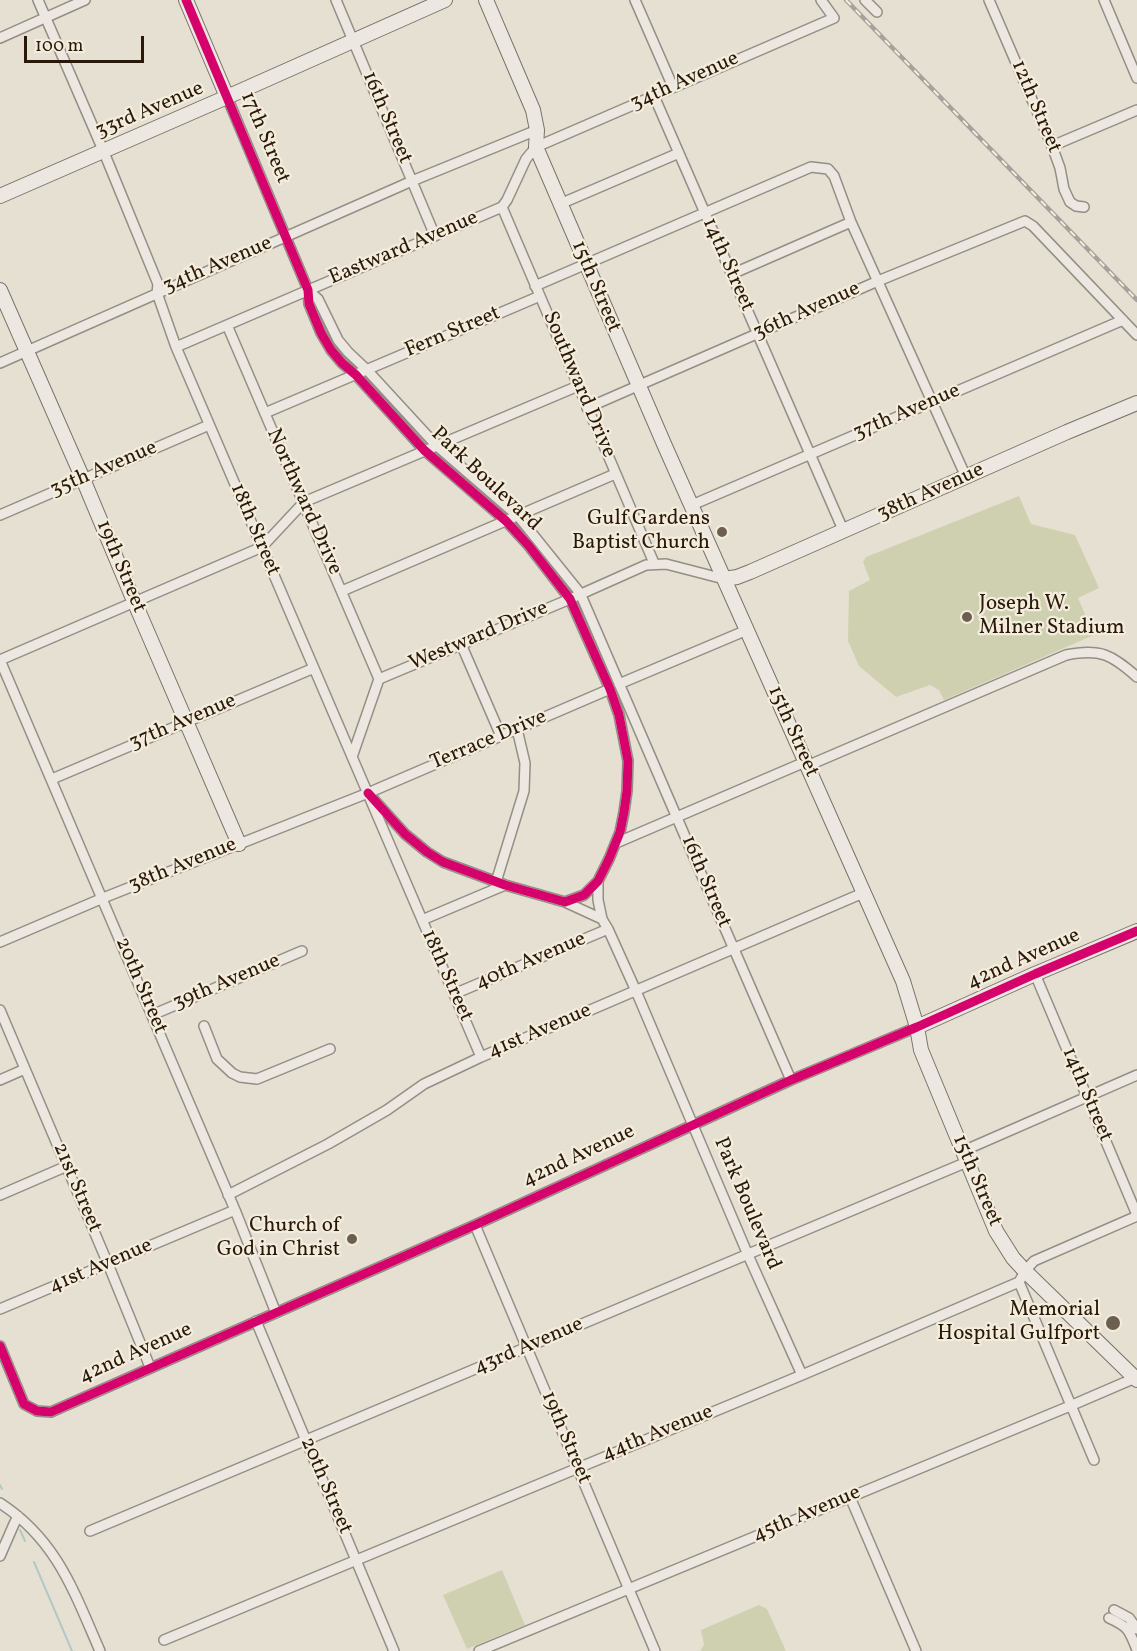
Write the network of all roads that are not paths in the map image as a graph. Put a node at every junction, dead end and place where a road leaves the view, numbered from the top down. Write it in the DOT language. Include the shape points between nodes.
graph roads {
  1 [pos="38,0"];
  2 [pos="84,0"];
  3 [pos="186,0"];
  4 [pos="336,0"];
  5 [pos="445,0"];
  6 [pos="486,0"];
  7 [pos="635,0"];
  8 [pos="821,0"];
  9 [pos="865,0"];
  10 [pos="989,0"];
  11 [pos="1104,0"];
  12 [pos="877,12"];
  13 [pos="45,18"];
  14 [pos="0,38"];
  15 [pos="353,41"];
  16 [pos="1137,78"];
  17 [pos="673,87"];
  18 [pos="654,96"];
  19 [pos="227,97"];
  20 [pos="1137,110"];
  21 [pos="537,130"];
  22 [pos="1052,146"];
  23 [pos="536,147"];
  24 [pos="103,150"];
  25 [pos="679,153"];
  26 [pos="412,182"];
  27 [pos="0,196"];
  28 [pos="560,204"];
  29 [pos="502,207"];
  30 [pos="1084,207"];
  31 [pos="705,214"];
  32 [pos="851,222"];
  33 [pos="435,236"];
  34 [pos="286,237"];
  35 [pos="585,265"];
  36 [pos="732,274"];
  37 [pos="878,281"];
  38 [pos="536,286"];
  39 [pos="0,290"];
  40 [pos="308,290"];
  41 [pos="157,292"];
  42 [pos="540,296"];
  43 [pos="1123,320"];
  44 [pos="227,325"];
  45 [pos="758,333"];
  46 [pos="1137,335"];
  47 [pos="176,347"];
  48 [pos="26,351"];
  49 [pos="0,363"];
  50 [pos="367,370"];
  51 [pos="356,375"];
  52 [pos="578,386"];
  53 [pos="638,386"];
  54 [pos="933,402"];
  55 [pos="1137,403"];
  56 [pos="587,408"];
  57 [pos="265,413"];
  58 [pos="209,425"];
  59 [pos="436,445"];
  60 [pos="424,450"];
  61 [pos="810,454"];
  62 [pos="615,474"];
  63 [pos="966,477"];
  64 [pos="83,479"];
  65 [pos="304,502"];
  66 [pos="692,505"];
  67 [pos="0,515"];
  68 [pos="518,516"];
  69 [pos="506,520"];
  70 [pos="844,532"];
  71 [pos="262,547"];
  72 [pos="654,563"];
  73 [pos="724,579"];
  74 [pos="342,591"];
  75 [pos="580,593"];
  76 [pos="570,599"];
  77 [pos="134,601"];
  78 [pos="747,630"];
  79 [pos="462,644"];
  80 [pos="0,660"];
  81 [pos="314,668"];
  82 [pos="1137,677"];
  83 [pos="380,679"];
  84 [pos="619,684"];
  85 [pos="610,689"];
  86 [pos="186,722"];
  87 [pos="517,729"];
  88 [pos="641,735"];
  89 [pos="501,736"];
  90 [pos="352,757"];
  91 [pos="806,764"];
  92 [pos="52,779"];
  93 [pos="368,794"];
  94 [pos="676,818"];
  95 [pos="616,843"];
  96 [pos="238,844"];
  97 [pos="598,881"];
  98 [pos="501,884"];
  99 [pos="863,893"];
  100 [pos="103,898"];
  101 [pos="565,902"];
  102 [pos="602,919"];
  103 [pos="422,920"];
  104 [pos="608,929"];
  105 [pos="1137,931"];
  106 [pos="0,942"];
  107 [pos="734,949"];
  108 [pos="302,951"];
  109 [pos="1035,974"];
  110 [pos="636,991"];
  111 [pos="454,994"];
  112 [pos="0,1010"];
  113 [pos="152,1015"];
  114 [pos="204,1026"];
  115 [pos="917,1027"];
  116 [pos="330,1049"];
  117 [pos="481,1057"];
  118 [pos="25,1069"];
  119 [pos="1137,1075"];
  120 [pos="0,1080"];
  121 [pos="791,1080"];
  122 [pos="1087,1097"];
  123 [pos="693,1125"];
  124 [pos="965,1157"];
  125 [pos="67,1166"];
  126 [pos="0,1195"];
  127 [pos="228,1195"];
  128 [pos="235,1210"];
  129 [pos="1137,1216"];
  130 [pos="475,1225"];
  131 [pos="748,1255"];
  132 [pos="108,1264"];
  133 [pos="1022,1277"];
  134 [pos="0,1309"];
  135 [pos="276,1313"];
  136 [pos="256,1321"];
  137 [pos="0,1346"];
  138 [pos="526,1348"];
  139 [pos="150,1367"];
  140 [pos="802,1375"];
  141 [pos="1136,1379"];
  142 [pos="1070,1406"];
  143 [pos="305,1440"];
  144 [pos="1094,1460"];
  145 [pos="578,1467"];
  146 [pos="850,1497"];
  147 [pos="0,1503"];
  148 [pos="18,1516"];
  149 [pos="90,1531"];
  150 [pos="0,1556"];
  151 [pos="356,1560"];
  152 [pos="629,1589"];
  153 [pos="1137,1629"];
  154 [pos="164,1640"];
  155 [pos="1137,1650"];
  156 [pos="100,1651"];
  157 [pos="394,1651"];
  158 [pos="479,1651"];
  159 [pos="655,1651"];
  160 [pos="916,1651"];
  1 -- 13 [label="street, 18th Street"];
  2 -- 13 [label="street"];
  3 -- 19 [label="street, 17th Street"];
  4 -- 15 [label="street, 16th Street"];
  5 -- 15 [label="street, 33rd Avenue"];
  6 -- 21 [label="street, 15th Street" via="533,110"];
  7 -- 17 [label="street"];
  8 -- 17 [label="street, 34th Avenue" via="834,18"];
  9 -- 12 [label="street"];
  10 -- 22 [label="street, 12th Street"];
  11 -- 16 [label="street"];
  13 -- 14 [label="street"];
  13 -- 24 [label="street, 18th Street"];
  15 -- 19 [label="street, 33rd Avenue"];
  15 -- 26 [label="street, 16th Street"];
  17 -- 18 [label="street, 34th Avenue"];
  18 -- 23 [label="street, 34th Avenue"];
  18 -- 25 [label="street, 14th Street"];
  19 -- 24 [label="street, 33rd Avenue"];
  19 -- 34 [label="street, 17th Street"];
  20 -- 22 [label="street"];
  21 -- 23 [label="street, 15th Street"];
  21 -- 26 [label="street, 34th Avenue"];
  22 -- 30 [label="street, 12th Street" via="1070,202"];
  23 -- 28 [label="street, 15th Street"];
  23 -- 29 [label="street, Eastward Avenue"];
  24 -- 27 [label="street, 33rd Avenue"];
  24 -- 41 [label="street, 18th Street" via="158,284"];
  25 -- 28 [label="street"];
  25 -- 31 [label="street, 14th Street"];
  26 -- 33 [label="street, 16th Street"];
  26 -- 34 [label="street, 34th Avenue"];
  28 -- 35 [label="street, 15th Street"];
  29 -- 33 [label="street, Eastward Avenue"];
  29 -- 38 [label="street, Southward Drive"];
  31 -- 32 [label="street" via="811,167 828,169 834,176"];
  31 -- 35 [label="street"];
  31 -- 36 [label="street, 14th Street"];
  32 -- 36 [label="street"];
  32 -- 37 [label="street"];
  33 -- 40 [label="street, Eastward Avenue"];
  34 -- 40 [label="street, 17th Street"];
  34 -- 41 [label="street, 34th Avenue"];
  35 -- 38 [label="street"];
  35 -- 53 [label="street, 15th Street"];
  36 -- 45 [label="street, 14th Street"];
  37 -- 43 [label="street, 36th Avenue" via="1028,222"];
  37 -- 45 [label="street, 36th Avenue"];
  37 -- 54 [label="street"];
  38 -- 42 [label="street, Southward Drive"];
  39 -- 48 [label="street, 19th Street"];
  40 -- 44 [label="street, Eastward Avenue"];
  40 -- 50 [label="street, Park Boulevard" via="318,299 343,347"];
  40 -- 51 [label="street, Park Boulevard" via="309,304 321,333 332,351"];
  41 -- 47 [label="street, 18th Street"];
  41 -- 48 [label="street, 34th Avenue"];
  42 -- 50 [label="street, Fern Street"];
  42 -- 52 [label="street, Southward Drive"];
  43 -- 46 [label="street"];
  43 -- 54 [label="street, 37th Avenue"];
  44 -- 47 [label="street, Eastward Avenue"];
  44 -- 57 [label="street, Northward Drive"];
  45 -- 53 [label="street, 36th Avenue"];
  45 -- 61 [label="street, 14th Street"];
  47 -- 58 [label="street, 18th Street"];
  48 -- 49 [label="street, 34th Avenue"];
  48 -- 64 [label="street, 19th Street"];
  50 -- 51 [label="street, Fern Street"];
  50 -- 59 [label="street, Park Boulevard"];
  51 -- 57 [label="street"];
  51 -- 60 [label="street, Park Boulevard"];
  52 -- 56 [label="street, Southward Drive"];
  52 -- 59 [label="street"];
  53 -- 56 [label="street, 36th Avenue"];
  53 -- 66 [label="street, 15th Street"];
  54 -- 61 [label="street, 37th Avenue"];
  54 -- 63 [label="street"];
  55 -- 63 [label="street, 38th Avenue"];
  56 -- 62 [label="street, Southward Drive"];
  57 -- 65 [label="street, Northward Drive"];
  58 -- 64 [label="street, 35th Avenue"];
  58 -- 71 [label="street, 18th Street"];
  59 -- 60 [label="street"];
  59 -- 68 [label="street, Park Boulevard"];
  60 -- 65 [label="street"];
  60 -- 69 [label="street, Park Boulevard"];
  61 -- 66 [label="street, 37th Avenue"];
  61 -- 70 [label="street, 14th Street"];
  62 -- 68 [label="street"];
  62 -- 72 [label="street, Southward Drive"];
  63 -- 70 [label="street, 38th Avenue"];
  64 -- 67 [label="street, 35th Avenue"];
  64 -- 77 [label="street, 19th Street"];
  65 -- 71 [label="street"];
  65 -- 74 [label="street, Northward Drive"];
  66 -- 73 [label="street, 15th Street"];
  68 -- 69 [label="street"];
  68 -- 75 [label="street, Park Boulevard"];
  69 -- 74 [label="street"];
  69 -- 76 [label="street, Park Boulevard"];
  70 -- 73 [label="street, 38th Avenue"];
  71 -- 77 [label="street"];
  71 -- 81 [label="street, 18th Street"];
  72 -- 73 [label="street"];
  72 -- 75 [label="street, Westward Drive"];
  73 -- 78 [label="street, 15th Street"];
  74 -- 83 [label="street, Northward Drive"];
  75 -- 76 [label="street, Westward Drive"];
  75 -- 84 [label="street, Park Boulevard"];
  76 -- 79 [label="street, Westward Drive"];
  76 -- 85 [label="street, Park Boulevard"];
  77 -- 80 [label="street"];
  77 -- 86 [label="street, 19th Street"];
  78 -- 84 [label="street"];
  78 -- 91 [label="street, 15th Street"];
  79 -- 83 [label="street, Westward Drive"];
  79 -- 89 [label="street"];
  80 -- 92 [label="street, 20th Street"];
  81 -- 86 [label="street, 37th Avenue"];
  81 -- 90 [label="street, 18th Street"];
  82 -- 91 [label="street" via="1108,655 1066,655"];
  83 -- 90 [label="street"];
  84 -- 88 [label="street, 16th Street"];
  85 -- 87 [label="street, Terrace Drive"];
  85 -- 88 [label="street"];
  85 -- 95 [label="street, Park Boulevard" via="628,761 624,812"];
  86 -- 92 [label="street, 37th Avenue"];
  86 -- 96 [label="street, 19th Street"];
  87 -- 89 [label="street, Terrace Drive"];
  87 -- 98 [label="street" via="526,778"];
  88 -- 94 [label="street, 16th Street"];
  89 -- 93 [label="street, Terrace Drive"];
  90 -- 93 [label="street, 18th Street"];
  91 -- 94 [label="street"];
  91 -- 99 [label="street, 15th Street"];
  92 -- 100 [label="street, 20th Street"];
  93 -- 96 [label="street, 38th Avenue"];
  93 -- 98 [label="street" via="427,852"];
  93 -- 103 [label="street, 18th Street"];
  94 -- 95 [label="street"];
  94 -- 107 [label="street, 16th Street"];
  95 -- 97 [label="street, Park Boulevard"];
  96 -- 100 [label="street, 38th Avenue"];
  97 -- 101 [label="street, Park Boulevard" via="584,895"];
  97 -- 102 [label="street, Park Boulevard"];
  98 -- 101 [label="street"];
  98 -- 103 [label="street"];
  99 -- 107 [label="street, 41st Avenue"];
  99 -- 115 [label="street, 15th Street" via="903,981"];
  100 -- 106 [label="street, 38th Avenue"];
  100 -- 113 [label="street, 20th Street"];
  101 -- 102 [label="street"];
  102 -- 104 [label="street, Park Boulevard"];
  103 -- 111 [label="street, 18th Street"];
  104 -- 110 [label="street, Park Boulevard"];
  104 -- 111 [label="street, 40th Avenue"];
  105 -- 109 [label="street, 42nd Avenue"];
  107 -- 110 [label="street, 41st Avenue"];
  107 -- 121 [label="street, 16th Street"];
  108 -- 113 [label="street, 39th Avenue"];
  109 -- 115 [label="street, 42nd Avenue"];
  109 -- 122 [label="street, 14th Street"];
  110 -- 117 [label="street, 41st Avenue"];
  110 -- 123 [label="street, Park Boulevard"];
  111 -- 117 [label="street, 18th Street"];
  112 -- 118 [label="street, 21st Street"];
  113 -- 127 [label="street, 20th Street"];
  114 -- 116 [label="street" via="218,1059 240,1077 256,1079"];
  115 -- 121 [label="street, 42nd Avenue"];
  115 -- 124 [label="street, 15th Street" via="921,1050"];
  117 -- 127 [label="street, 41st Avenue" via="424,1084 357,1127"];
  118 -- 120 [label="street"];
  118 -- 125 [label="street, 21st Street"];
  119 -- 122 [label="street, 43rd Avenue"];
  121 -- 123 [label="street, 42nd Avenue"];
  122 -- 124 [label="street, 43rd Avenue"];
  122 -- 129 [label="street, 14th Street"];
  123 -- 130 [label="street, 42nd Avenue"];
  123 -- 131 [label="street, Park Boulevard"];
  124 -- 131 [label="street, 43rd Avenue"];
  124 -- 133 [label="street, 15th Street" via="996,1231"];
  125 -- 126 [label="street"];
  125 -- 132 [label="street, 21st Street"];
  127 -- 128 [label="street, 20th Street"];
  128 -- 132 [label="street, 41st Avenue"];
  128 -- 135 [label="street, 20th Street"];
  129 -- 133 [label="street, 44th Avenue" via="1034,1261"];
  130 -- 135 [label="street, 42nd Avenue"];
  130 -- 138 [label="street, 19th Street"];
  131 -- 138 [label="street, 43rd Avenue"];
  131 -- 140 [label="street, Park Boulevard"];
  132 -- 134 [label="street, 41st Avenue"];
  132 -- 139 [label="street, 21st Street"];
  133 -- 140 [label="street, 44th Avenue"];
  133 -- 141 [label="street"];
  133 -- 142 [label="street, 15th Street"];
  135 -- 136 [label="street, 42nd Avenue"];
  136 -- 139 [label="street, 42nd Avenue"];
  136 -- 143 [label="street, 20th Street"];
  137 -- 139 [label="street, 42nd Avenue" via="24,1404 36,1411 51,1412"];
  138 -- 143 [label="street, 43rd Avenue"];
  138 -- 145 [label="street, 19th Street"];
  140 -- 145 [label="street, 44th Avenue"];
  141 -- 142 [label="street, 45th Avenue"];
  142 -- 144 [label="street, 15th Street"];
  142 -- 146 [label="street, 45th Avenue"];
  143 -- 149 [label="street, 43rd Avenue"];
  143 -- 151 [label="street, 20th Street"];
  145 -- 151 [label="street, 44th Avenue"];
  145 -- 152 [label="street, 19th Street"];
  146 -- 152 [label="street, 45th Avenue"];
  146 -- 160 [label="street"];
  147 -- 148 [label="street"];
  148 -- 150 [label="street"];
  148 -- 156 [label="street" via="48,1547 69,1579"];
  151 -- 154 [label="street, 44th Avenue"];
  151 -- 157 [label="street, 20th Street"];
  152 -- 158 [label="street, 45th Avenue"];
  152 -- 159 [label="street, 19th Street"];
  153 -- 155 [label="street" via="1129,1618 1111,1614 1129,1630"];
}
